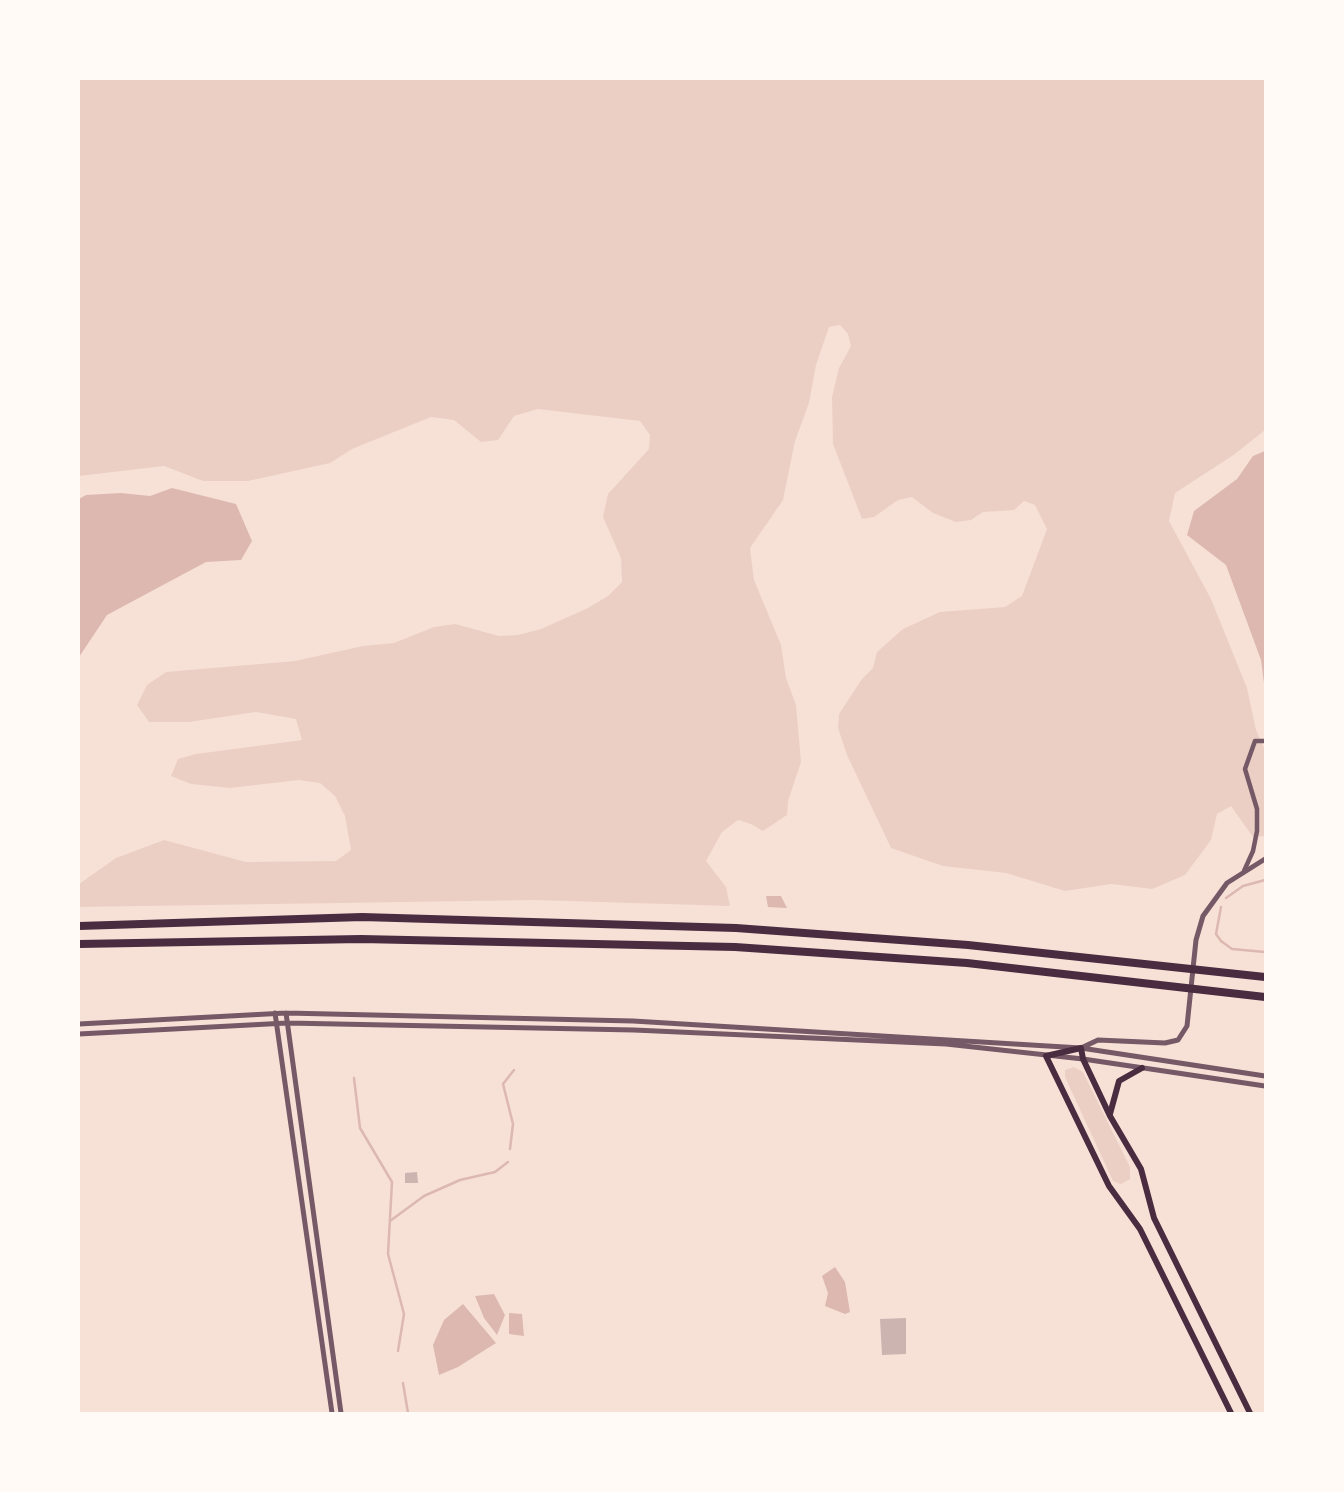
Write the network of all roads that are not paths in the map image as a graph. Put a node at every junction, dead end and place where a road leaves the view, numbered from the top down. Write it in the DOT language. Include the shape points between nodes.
graph roads {
  1 [pos="1265,741"];
  2 [pos="1265,859"];
  3 [pos="1244,871"];
  4 [pos="79,926"];
  5 [pos="79,944"];
  6 [pos="1265,977"];
  7 [pos="1265,997"];
  8 [pos="275,1013"];
  9 [pos="286,1013"];
  10 [pos="287,1023"];
  11 [pos="79,1024"];
  12 [pos="276,1024"];
  13 [pos="79,1034"];
  14 [pos="1081,1048"];
  15 [pos="1046,1056"];
  16 [pos="1083,1059"];
  17 [pos="1142,1068"];
  18 [pos="1265,1076"];
  19 [pos="1265,1086"];
  20 [pos="1110,1116"];
  21 [pos="332,1413"];
  22 [pos="341,1413"];
  23 [pos="1231,1413"];
  24 [pos="1250,1413"];
  1 -- 3 [label="street" via="1255,741 1245,769 1257,809 1257,831"];
  2 -- 3 [label="street"];
  3 -- 14 [label="street" via="1227,883 1203,916 1187,1026 1178,1040 1098,1040"];
  4 -- 6 [label="highway" via="362,917 736,928 968,944"];
  5 -- 7 [label="highway" via="374,939 735,947 967,963"];
  8 -- 9 [label="street"];
  8 -- 11 [label="street"];
  8 -- 12 [label="street"];
  9 -- 10 [label="street"];
  9 -- 14 [label="street" via="633,1021"];
  10 -- 12 [label="street"];
  10 -- 15 [label="street" via="634,1030 946,1044"];
  10 -- 22 [label="street"];
  12 -- 13 [label="street"];
  12 -- 21 [label="street"];
  14 -- 15 [label="main road"];
  14 -- 16 [label="main road"];
  14 -- 18 [label="street"];
  15 -- 16 [label="street"];
  15 -- 23 [label="main road" via="1109,1186 1140,1229"];
  16 -- 17 [label="street"];
  16 -- 20 [label="main road"];
  17 -- 19 [label="street"];
  17 -- 20 [label="main road" via="1119,1081"];
  20 -- 24 [label="main road" via="1141,1169 1154,1218"];
}
